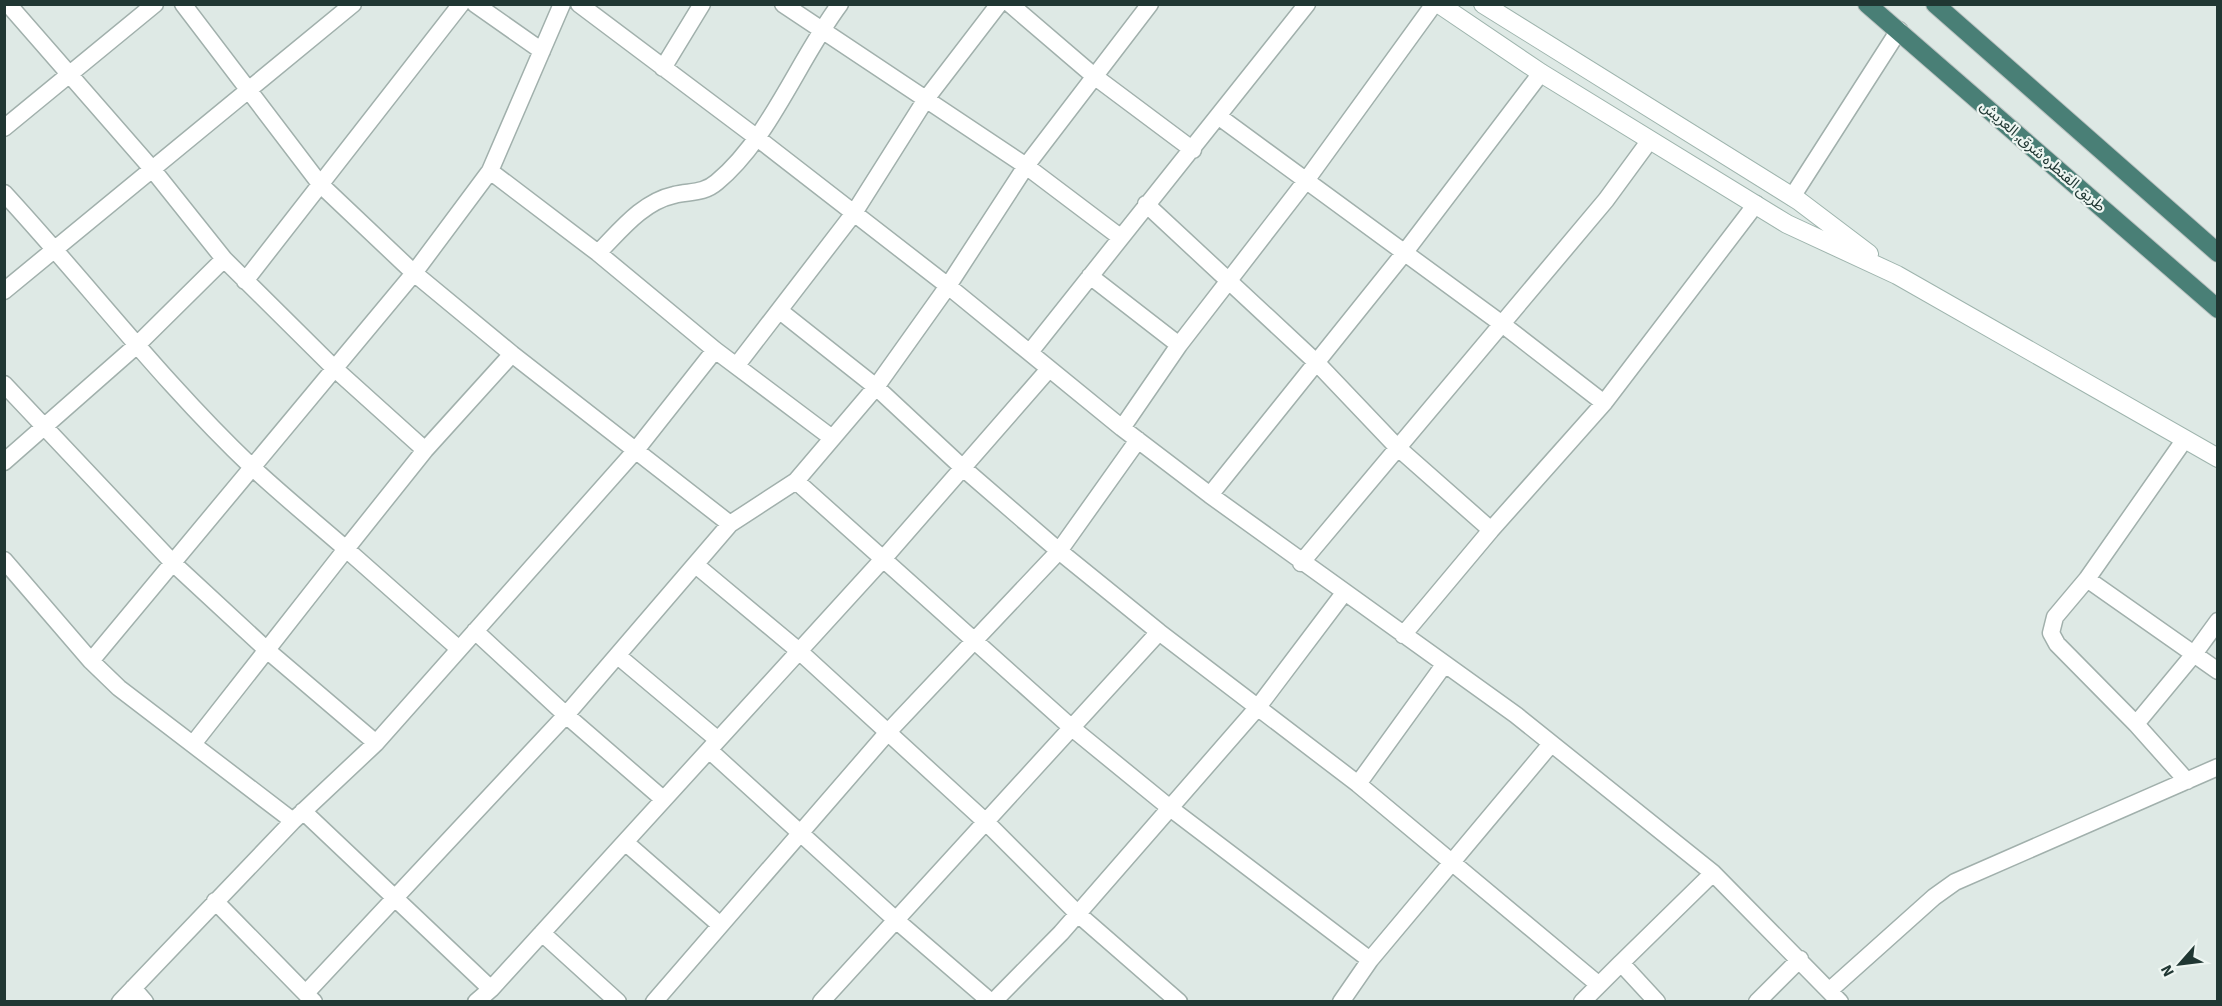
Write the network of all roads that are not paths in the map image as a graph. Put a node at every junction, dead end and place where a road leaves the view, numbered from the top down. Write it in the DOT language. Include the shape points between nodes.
graph roads {
  1 [pos="8,4"];
  2 [pos="155,4"];
  3 [pos="183,4"];
  4 [pos="461,4"];
  5 [pos="475,4"];
  6 [pos="562,4"];
  7 [pos="579,4"];
  8 [pos="702,4"];
  9 [pos="783,4"];
  10 [pos="840,4"];
  11 [pos="999,4"];
  12 [pos="1010,4"];
  13 [pos="1150,4"];
  14 [pos="1307,4"];
  15 [pos="1434,4"];
  16 [pos="1439,4"];
  17 [pos="1483,4"];
  18 [pos="1867,4"];
  19 [pos="1935,4"];
  20 [pos="349,6"];
  21 [pos="821,29"];
  22 [pos="1899,30"];
  23 [pos="542,51"];
  24 [pos="663,68"];
  25 [pos="1541,73"];
  26 [pos="70,74"];
  27 [pos="1094,76"];
  28 [pos="247,91"];
  29 [pos="926,99"];
  30 [pos="1218,116"];
  31 [pos="4,128"];
  32 [pos="756,137"];
  33 [pos="1650,140"];
  34 [pos="1193,150"];
  35 [pos="1026,166"];
  36 [pos="153,170"];
  37 [pos="490,171"];
  38 [pos="1305,182"];
  39 [pos="320,184"];
  40 [pos="4,193"];
  41 [pos="1792,197"];
  42 [pos="1146,204"];
  43 [pos="1756,204"];
  44 [pos="854,213"];
  45 [pos="1120,237"];
  46 [pos="56,249"];
  47 [pos="1405,252"];
  48 [pos="598,253"];
  49 [pos="2217,253"];
  50 [pos="224,259"];
  51 [pos="414,273"];
  52 [pos="1897,275"];
  53 [pos="1090,276"];
  54 [pos="1228,280"];
  55 [pos="245,281"];
  56 [pos="948,286"];
  57 [pos="4,291"];
  58 [pos="2217,309"];
  59 [pos="780,311"];
  60 [pos="1502,324"];
  61 [pos="137,345"];
  62 [pos="1179,345"];
  63 [pos="715,350"];
  64 [pos="1030,352"];
  65 [pos="512,354"];
  66 [pos="1317,363"];
  67 [pos="737,365"];
  68 [pos="334,368"];
  69 [pos="1049,369"];
  70 [pos="4,384"];
  71 [pos="876,387"];
  72 [pos="1604,403"];
  73 [pos="44,426"];
  74 [pos="1122,428"];
  75 [pos="832,438"];
  76 [pos="2185,439"];
  77 [pos="1138,440"];
  78 [pos="1397,447"];
  79 [pos="425,450"];
  80 [pos="636,450"];
  81 [pos="2217,458"];
  82 [pos="4,462"];
  83 [pos="253,468"];
  84 [pos="963,468"];
  85 [pos="796,481"];
  86 [pos="1210,495"];
  87 [pos="730,524"];
  88 [pos="1491,530"];
  89 [pos="346,549"];
  90 [pos="1059,551"];
  91 [pos="884,558"];
  92 [pos="4,560"];
  93 [pos="1301,563"];
  94 [pos="174,564"];
  95 [pos="697,566"];
  96 [pos="2088,579"];
  97 [pos="1344,593"];
  98 [pos="2217,621"];
  99 [pos="475,631"];
  100 [pos="1160,632"];
  101 [pos="1403,635"];
  102 [pos="973,640"];
  103 [pos="459,649"];
  104 [pos="268,651"];
  105 [pos="799,651"];
  106 [pos="2194,654"];
  107 [pos="618,656"];
  108 [pos="91,661"];
  109 [pos="1444,664"];
  110 [pos="2217,671"];
  111 [pos="1258,707"];
  112 [pos="566,715"];
  113 [pos="2136,724"];
  114 [pos="1072,728"];
  115 [pos="888,732"];
  116 [pos="376,743"];
  117 [pos="193,744"];
  118 [pos="1551,744"];
  119 [pos="714,745"];
  120 [pos="2217,767"];
  121 [pos="2187,781"];
  122 [pos="1358,784"];
  123 [pos="663,800"];
  124 [pos="1170,808"];
  125 [pos="298,816"];
  126 [pos="987,823"];
  127 [pos="800,834"];
  128 [pos="625,842"];
  129 [pos="1452,862"];
  130 [pos="1713,873"];
  131 [pos="395,898"];
  132 [pos="214,901"];
  133 [pos="1078,914"];
  134 [pos="897,921"];
  135 [pos="719,924"];
  136 [pos="542,933"];
  137 [pos="1800,959"];
  138 [pos="1370,960"];
  139 [pos="1621,963"];
  140 [pos="1599,985"];
  141 [pos="133,988"];
  142 [pos="491,989"];
  143 [pos="1835,996"];
  144 [pos="310,997"];
  145 [pos="120,1002"];
  146 [pos="145,1002"];
  147 [pos="476,1002"];
  148 [pos="618,1002"];
  149 [pos="654,1002"];
  150 [pos="821,1002"];
  151 [pos="992,1002"];
  152 [pos="1179,1002"];
  153 [pos="1341,1002"];
  154 [pos="1582,1002"];
  155 [pos="1657,1002"];
  156 [pos="1757,1002"];
  1 -- 26 [label="street"];
  2 -- 26 [label="street"];
  3 -- 28 [label="street"];
  4 -- 39 [label="street"];
  5 -- 23 [label="street"];
  6 -- 23 [label="street"];
  7 -- 24 [label="street"];
  8 -- 24 [label="street"];
  9 -- 21 [label="street"];
  10 -- 21 [label="street"];
  11 -- 29 [label="street"];
  12 -- 27 [label="street"];
  13 -- 27 [label="street"];
  14 -- 30 [label="street"];
  15 -- 38 [label="street"];
  16 -- 25 [label="main road"];
  17 -- 41 [label="main road"];
  18 -- 22 [label="highway, طريق القنطره شرق, العريش"];
  19 -- 49 [label="highway"];
  20 -- 28 [label="street"];
  21 -- 29 [label="street"];
  21 -- 32 [label="street"];
  22 -- 41 [label="street"];
  22 -- 58 [label="highway, طريق القنطره شرق, العريش"];
  23 -- 37 [label="street"];
  24 -- 32 [label="street"];
  25 -- 33 [label="main road"];
  25 -- 47 [label="street"];
  26 -- 31 [label="street"];
  26 -- 36 [label="street"];
  27 -- 34 [label="street"];
  27 -- 35 [label="street"];
  28 -- 36 [label="street"];
  28 -- 39 [label="street"];
  29 -- 35 [label="street"];
  29 -- 44 [label="street"];
  30 -- 34 [label="street"];
  30 -- 38 [label="street"];
  32 -- 44 [label="street"];
  32 -- 48 [label="street" via="717,182 693,194 654,202"];
  33 -- 43 [label="main road"];
  33 -- 60 [label="street" via="1606,200"];
  34 -- 42 [label="street"];
  35 -- 45 [label="street"];
  35 -- 56 [label="street"];
  36 -- 46 [label="street"];
  36 -- 50 [label="street"];
  37 -- 48 [label="street"];
  37 -- 51 [label="street"];
  38 -- 47 [label="street"];
  38 -- 54 [label="street"];
  39 -- 51 [label="street"];
  39 -- 55 [label="street"];
  40 -- 46 [label="street"];
  41 -- 52 [label="main road"];
  42 -- 45 [label="street"];
  42 -- 54 [label="street"];
  43 -- 52 [label="main road" via="1787,224"];
  43 -- 72 [label="street"];
  44 -- 56 [label="street"];
  44 -- 59 [label="street"];
  45 -- 53 [label="street"];
  46 -- 57 [label="street"];
  46 -- 61 [label="street"];
  47 -- 60 [label="street"];
  47 -- 66 [label="street"];
  48 -- 63 [label="street"];
  50 -- 55 [label="street"];
  50 -- 61 [label="street"];
  51 -- 65 [label="street"];
  51 -- 68 [label="street"];
  52 -- 76 [label="main road"];
  53 -- 62 [label="street"];
  53 -- 64 [label="street"];
  54 -- 62 [label="street"];
  54 -- 66 [label="street"];
  55 -- 68 [label="street"];
  56 -- 64 [label="street"];
  56 -- 71 [label="street"];
  59 -- 67 [label="street"];
  59 -- 71 [label="street"];
  60 -- 72 [label="street"];
  60 -- 78 [label="street"];
  61 -- 73 [label="street"];
  61 -- 83 [label="street"];
  62 -- 74 [label="street"];
  63 -- 67 [label="street"];
  63 -- 80 [label="street"];
  64 -- 69 [label="street"];
  65 -- 79 [label="street"];
  65 -- 80 [label="street"];
  66 -- 78 [label="street"];
  66 -- 86 [label="street"];
  67 -- 75 [label="street"];
  68 -- 79 [label="street"];
  68 -- 83 [label="street"];
  69 -- 74 [label="street"];
  69 -- 84 [label="street"];
  70 -- 73 [label="street"];
  71 -- 75 [label="street"];
  71 -- 84 [label="street"];
  72 -- 88 [label="street"];
  73 -- 82 [label="street"];
  73 -- 94 [label="street"];
  74 -- 77 [label="street"];
  75 -- 85 [label="street"];
  76 -- 81 [label="main road"];
  76 -- 96 [label="street"];
  77 -- 86 [label="street"];
  77 -- 90 [label="street"];
  78 -- 88 [label="street"];
  78 -- 93 [label="street"];
  79 -- 89 [label="street"];
  80 -- 87 [label="street"];
  80 -- 99 [label="street"];
  83 -- 89 [label="street"];
  83 -- 94 [label="street"];
  84 -- 90 [label="street"];
  84 -- 91 [label="street"];
  85 -- 87 [label="street"];
  85 -- 91 [label="street"];
  86 -- 93 [label="street"];
  87 -- 95 [label="street"];
  88 -- 101 [label="street"];
  89 -- 103 [label="street"];
  89 -- 104 [label="street"];
  90 -- 100 [label="street"];
  90 -- 102 [label="street"];
  91 -- 102 [label="street"];
  91 -- 105 [label="street"];
  92 -- 108 [label="street"];
  93 -- 97 [label="street"];
  94 -- 104 [label="street"];
  94 -- 108 [label="street"];
  95 -- 105 [label="street"];
  95 -- 107 [label="street"];
  96 -- 106 [label="street"];
  96 -- 113 [label="street" via="2055,617 2052,638"];
  97 -- 101 [label="street"];
  97 -- 111 [label="street"];
  98 -- 106 [label="street"];
  99 -- 103 [label="street"];
  99 -- 112 [label="street"];
  100 -- 111 [label="street"];
  100 -- 114 [label="street"];
  101 -- 109 [label="street"];
  102 -- 114 [label="street"];
  102 -- 115 [label="street"];
  103 -- 116 [label="street"];
  104 -- 116 [label="street"];
  104 -- 117 [label="street"];
  105 -- 115 [label="street"];
  105 -- 119 [label="street"];
  106 -- 110 [label="street"];
  106 -- 113 [label="street"];
  107 -- 112 [label="street"];
  107 -- 119 [label="street"];
  108 -- 117 [label="street" via="119,688"];
  109 -- 118 [label="street"];
  109 -- 122 [label="street"];
  111 -- 122 [label="street"];
  111 -- 124 [label="street"];
  112 -- 123 [label="street"];
  112 -- 131 [label="street"];
  113 -- 121 [label="street"];
  114 -- 124 [label="street"];
  114 -- 126 [label="street"];
  115 -- 126 [label="street"];
  115 -- 127 [label="street"];
  116 -- 125 [label="street"];
  117 -- 125 [label="street"];
  118 -- 129 [label="street"];
  118 -- 130 [label="street"];
  119 -- 123 [label="street"];
  119 -- 127 [label="street"];
  120 -- 121 [label="street"];
  121 -- 143 [label="street" via="1955,882 1934,897"];
  122 -- 129 [label="street"];
  123 -- 128 [label="street"];
  124 -- 133 [label="street"];
  124 -- 138 [label="street"];
  125 -- 131 [label="street"];
  125 -- 132 [label="street"];
  126 -- 133 [label="street"];
  126 -- 134 [label="street"];
  127 -- 134 [label="street"];
  127 -- 135 [label="street"];
  128 -- 135 [label="street"];
  128 -- 136 [label="street"];
  129 -- 138 [label="street"];
  129 -- 140 [label="street"];
  130 -- 137 [label="street"];
  130 -- 139 [label="street"];
  131 -- 142 [label="street"];
  131 -- 144 [label="street"];
  132 -- 141 [label="street"];
  132 -- 144 [label="street"];
  133 -- 151 [label="street"];
  133 -- 152 [label="street"];
  134 -- 150 [label="street"];
  134 -- 151 [label="street"];
  135 -- 149 [label="street"];
  136 -- 142 [label="street"];
  136 -- 148 [label="street"];
  137 -- 143 [label="street"];
  137 -- 156 [label="street"];
  138 -- 153 [label="street"];
  139 -- 140 [label="street"];
  139 -- 155 [label="street"];
  140 -- 154 [label="street"];
  141 -- 145 [label="street"];
  141 -- 146 [label="street"];
  142 -- 147 [label="street"];
}
